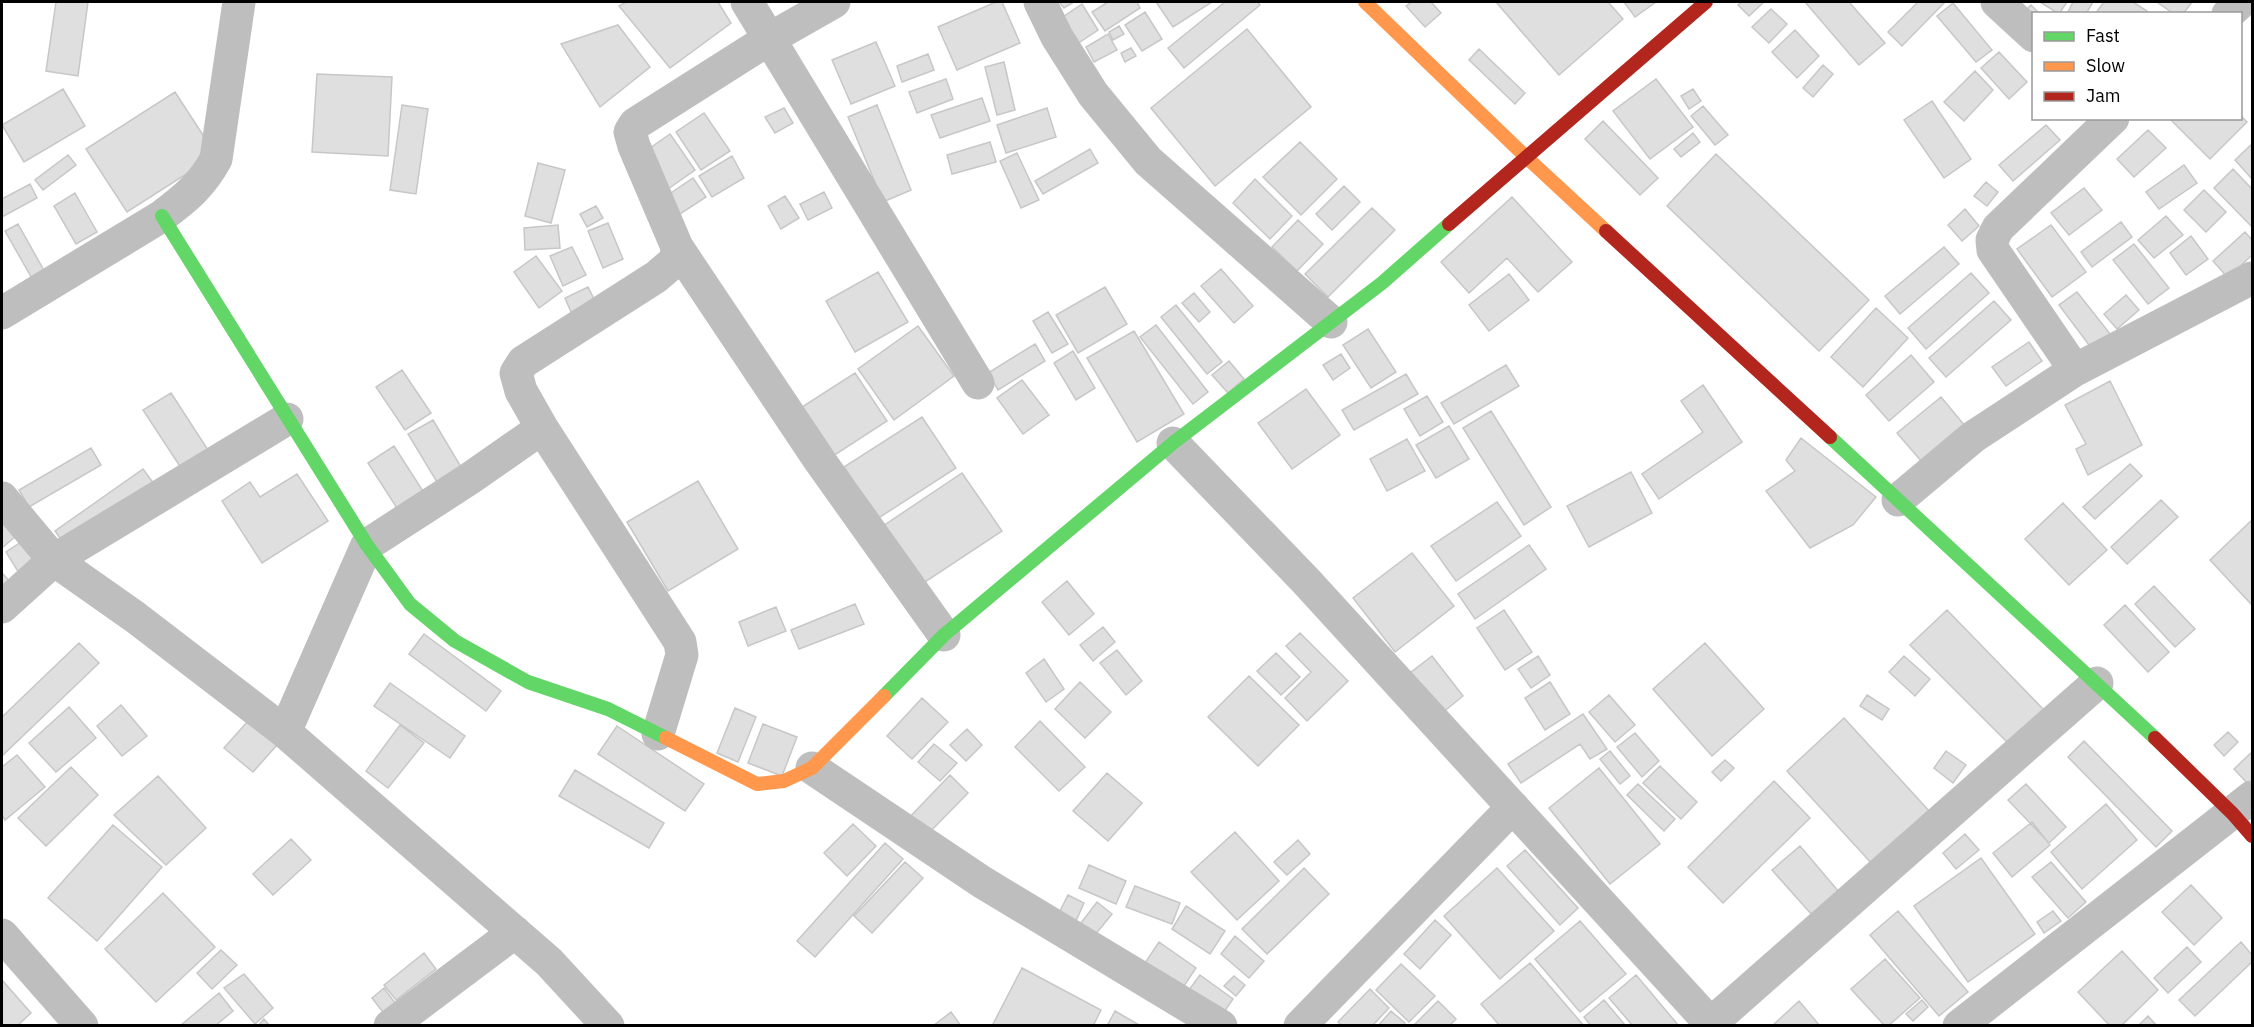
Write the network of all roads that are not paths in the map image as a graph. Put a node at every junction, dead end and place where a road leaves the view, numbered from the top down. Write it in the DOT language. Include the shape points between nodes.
graph roads {
  1 [pos="239,2"];
  2 [pos="747,2"];
  3 [pos="834,2"];
  4 [pos="1040,2"];
  5 [pos="1365,2"];
  6 [pos="1706,2"];
  7 [pos="1996,2"];
  8 [pos="2032,34"];
  9 [pos="769,39"];
  10 [pos="2111,120"];
  11 [pos="1525,156"];
  12 [pos="162,216"];
  13 [pos="677,247"];
  14 [pos="2253,278"];
  15 [pos="2,313"];
  16 [pos="1331,322"];
  17 [pos="2075,370"];
  18 [pos="978,383"];
  19 [pos="288,418"];
  20 [pos="542,428"];
  21 [pos="1173,443"];
  22 [pos="2,498"];
  23 [pos="1899,500"];
  24 [pos="367,545"];
  25 [pos="54,560"];
  26 [pos="2,607"];
  27 [pos="944,635"];
  28 [pos="2097,683"];
  29 [pos="285,732"];
  30 [pos="658,734"];
  31 [pos="812,768"];
  32 [pos="1513,807"];
  33 [pos="2246,815"];
  34 [pos="515,932"];
  35 [pos="2,935"];
  36 [pos="1709,1024"];
  37 [pos="82,1026"];
  38 [pos="390,1026"];
  39 [pos="608,1026"];
  40 [pos="1221,1026"];
  41 [pos="1300,1026"];
  42 [pos="1959,1026"];
  1 -- 12 [label="street" via="216,159 206,178"];
  2 -- 9 [label="street"];
  3 -- 9 [label="street"];
  4 -- 16 [label="street" via="1093,94 1148,161"];
  5 -- 11 [label="street"];
  6 -- 11 [label="street"];
  7 -- 8 [label="street"];
  9 -- 13 [label="street" via="635,124 630,132"];
  9 -- 18 [label="street"];
  10 -- 17 [label="street" via="1998,228 1992,240 1993,250"];
  11 -- 16 [label="street" via="1382,283"];
  11 -- 23 [label="street"];
  12 -- 15 [label="street"];
  12 -- 19 [label="street"];
  13 -- 20 [label="street" via="676,260 656,277 523,362 516,373 521,391"];
  13 -- 27 [label="street" via="820,461"];
  14 -- 17 [label="street"];
  16 -- 21 [label="street"];
  17 -- 23 [label="street" via="1973,436"];
  19 -- 24 [label="street"];
  19 -- 25 [label="street"];
  20 -- 24 [label="street"];
  20 -- 30 [label="street" via="680,642 682,655"];
  21 -- 27 [label="street"];
  21 -- 32 [label="street"];
  22 -- 25 [label="street"];
  23 -- 28 [label="street"];
  24 -- 29 [label="street"];
  24 -- 30 [label="street" via="410,604 455,641 528,682 608,709"];
  25 -- 26 [label="street"];
  25 -- 29 [label="street"];
  27 -- 31 [label="street"];
  28 -- 33 [label="street"];
  28 -- 36 [label="street"];
  29 -- 34 [label="street"];
  30 -- 31 [label="street" via="758,784 784,781"];
  31 -- 40 [label="street" via="982,882"];
  32 -- 36 [label="street"];
  32 -- 41 [label="street"];
  33 -- 42 [label="street"];
  34 -- 38 [label="street"];
  34 -- 39 [label="street" via="549,962"];
  35 -- 37 [label="street"];
}
